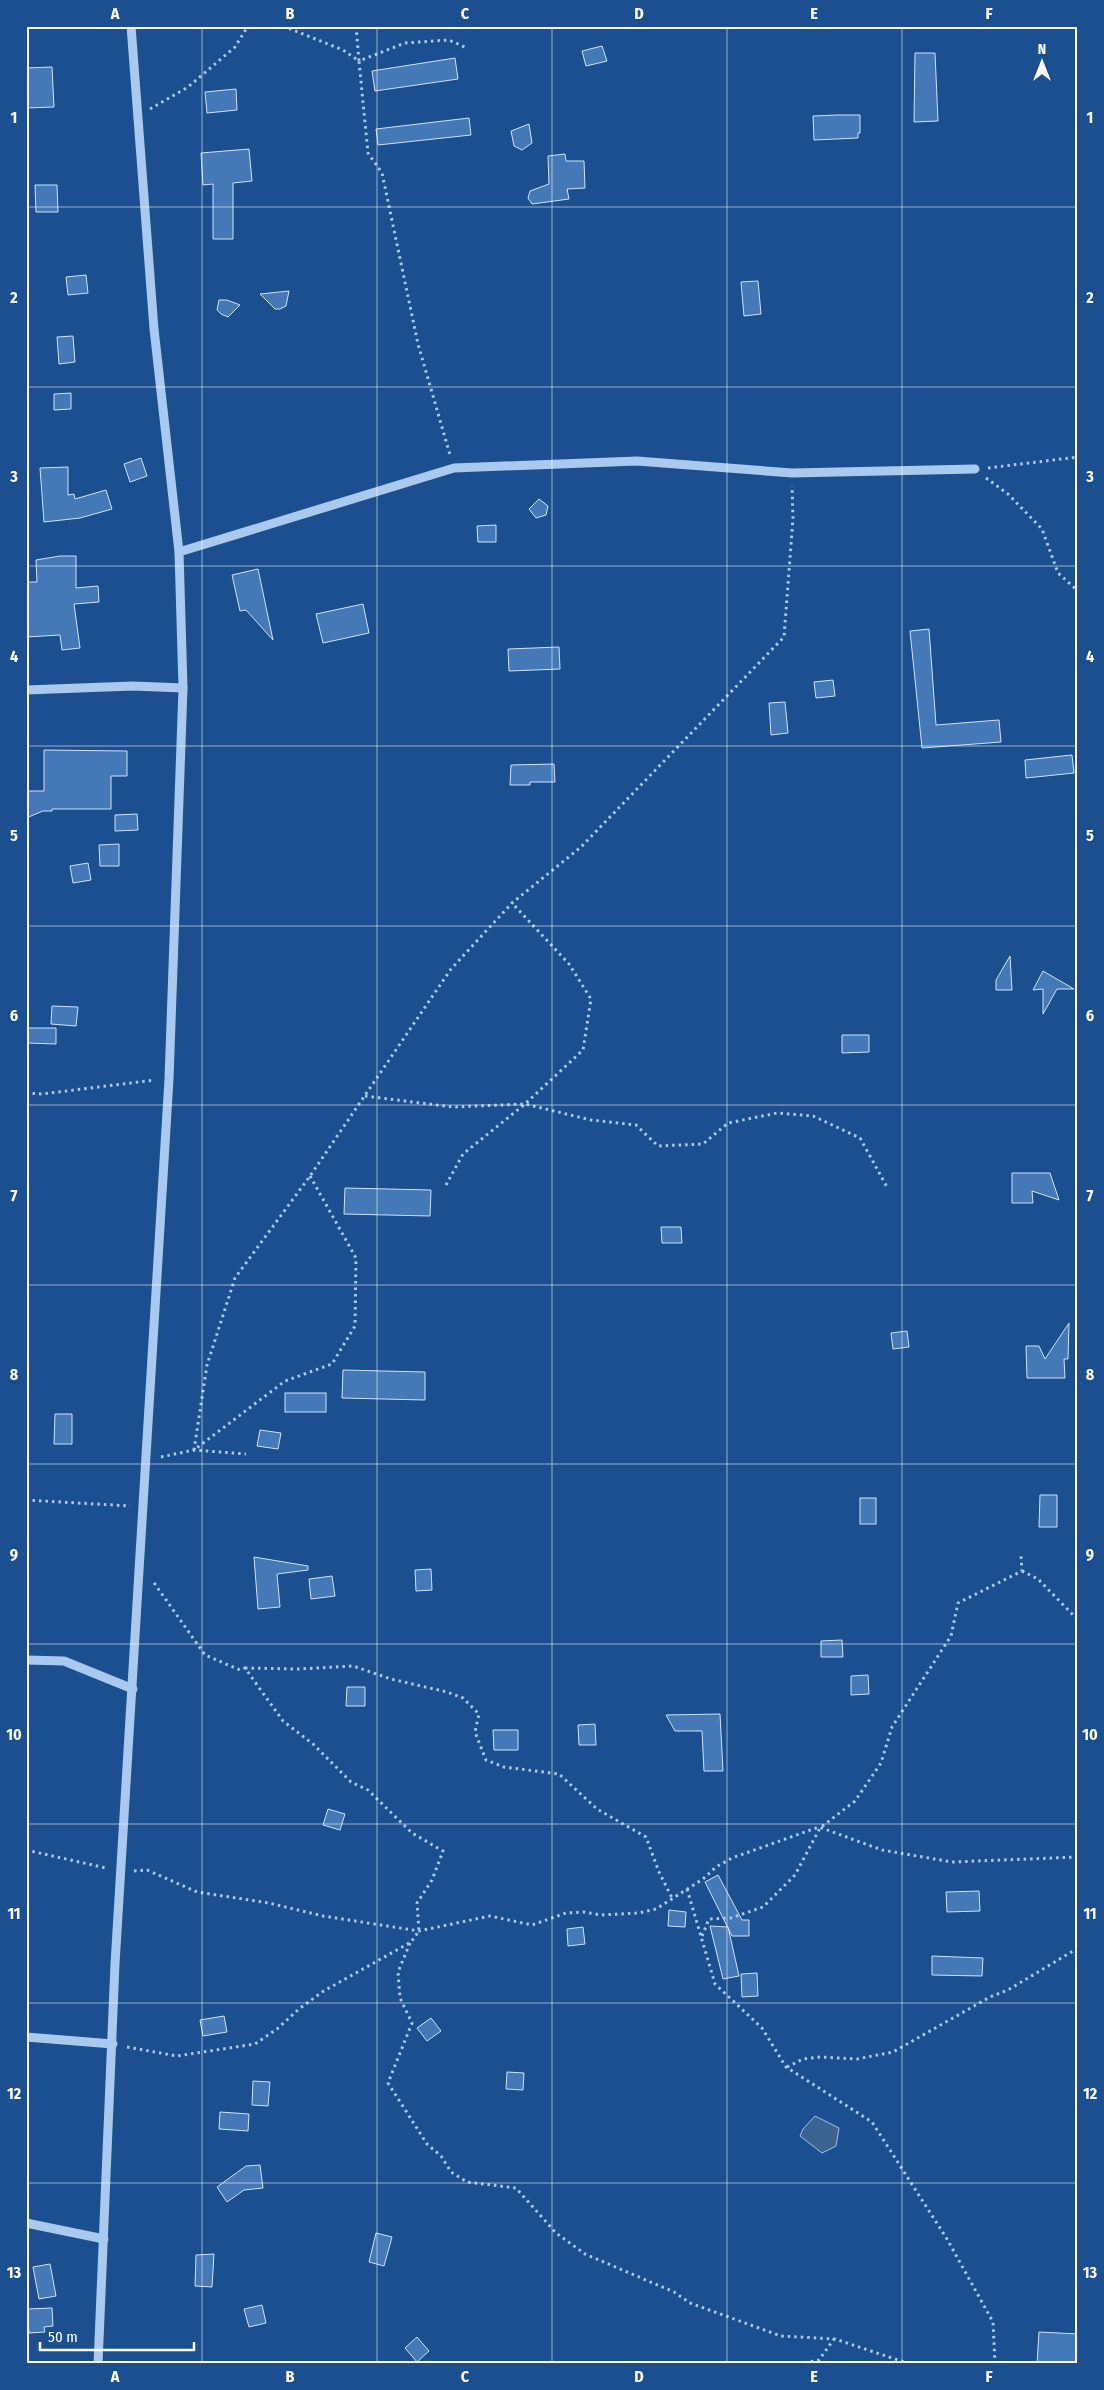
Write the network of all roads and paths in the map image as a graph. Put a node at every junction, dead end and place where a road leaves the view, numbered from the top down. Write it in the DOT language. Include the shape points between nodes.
graph roads {
  1 [pos="131,26"];
  2 [pos="248,26"];
  3 [pos="283,26"];
  4 [pos="356,26"];
  5 [pos="467,48"];
  6 [pos="359,61"];
  7 [pos="139,115"];
  8 [pos="1078,456"];
  9 [pos="454,468"];
  10 [pos="975,469"];
  11 [pos="792,473"];
  12 [pos="179,552"];
  13 [pos="1078,591"];
  14 [pos="184,688"];
  15 [pos="26,690"];
  16 [pos="512,904"];
  17 [pos="170,1079"];
  18 [pos="26,1093"];
  19 [pos="364,1096"];
  20 [pos="526,1104"];
  21 [pos="310,1176"];
  22 [pos="446,1185"];
  23 [pos="887,1187"];
  24 [pos="194,1450"];
  25 [pos="246,1454"];
  26 [pos="145,1460"];
  27 [pos="26,1500"];
  28 [pos="142,1506"];
  29 [pos="1020,1556"];
  30 [pos="139,1561"];
  31 [pos="1022,1571"];
  32 [pos="1078,1620"];
  33 [pos="26,1660"];
  34 [pos="245,1668"];
  35 [pos="133,1689"];
  36 [pos="820,1828"];
  37 [pos="26,1850"];
  38 [pos="1078,1857"];
  39 [pos="121,1872"];
  40 [pos="687,1889"];
  41 [pos="673,1900"];
  42 [pos="419,1931"];
  43 [pos="701,1936"];
  44 [pos="410,1942"];
  45 [pos="1078,1948"];
  46 [pos="26,2037"];
  47 [pos="112,2044"];
  48 [pos="786,2067"];
  49 [pos="26,2223"];
  50 [pos="104,2239"];
  51 [pos="835,2339"];
  52 [pos="98,2364"];
  53 [pos="798,2364"];
  54 [pos="910,2364"];
  55 [pos="994,2364"];
  1 -- 7 [label="street"];
  2 -- 7 [label="path" via="235,47 188,87"];
  3 -- 6 [label="path" via="343,50"];
  4 -- 6 [label="path"];
  5 -- 6 [label="path" via="449,40 405,43"];
  6 -- 9 [label="path" via="368,153 382,173 418,344"];
  7 -- 12 [label="street" via="154,329"];
  8 -- 10 [label="path"];
  9 -- 11 [label="street" via="637,461"];
  9 -- 12 [label="street"];
  10 -- 11 [label="street"];
  10 -- 13 [label="path" via="1008,494 1042,529 1058,573"];
  11 -- 16 [label="path" via="793,518 784,637 581,847"];
  12 -- 14 [label="street"];
  14 -- 15 [label="street" via="133,686"];
  14 -- 17 [label="street"];
  16 -- 19 [label="path" via="451,969"];
  16 -- 20 [label="path" via="569,964 591,998 583,1050"];
  17 -- 18 [label="path" via="42,1094"];
  17 -- 26 [label="street"];
  19 -- 20 [label="path" via="453,1107"];
  19 -- 21 [label="path"];
  20 -- 22 [label="path" via="463,1154"];
  20 -- 23 [label="path" via="591,1120 636,1125 658,1146 703,1144 728,1123 777,1113 812,1116 860,1138"];
  21 -- 24 [label="path" via="235,1278 207,1365"];
  21 -- 24 [label="path" via="356,1258 355,1326 332,1364 285,1381"];
  24 -- 25 [label="path"];
  24 -- 26 [label="path"];
  26 -- 28 [label="street"];
  27 -- 28 [label="path"];
  28 -- 30 [label="street"];
  29 -- 31 [label="path"];
  30 -- 34 [label="path" via="205,1655 240,1670"];
  30 -- 35 [label="street"];
  31 -- 32 [label="path" via="1038,1579"];
  31 -- 36 [label="path" via="958,1603 951,1636 892,1727 881,1763 856,1801"];
  33 -- 35 [label="street" via="64,1661"];
  34 -- 41 [label="path" via="353,1666 463,1698 479,1714 475,1732 486,1760 504,1768 558,1774 597,1809 646,1837"];
  34 -- 42 [label="path" via="283,1721 313,1744 351,1782 368,1790 412,1833 443,1851 432,1880 417,1903"];
  35 -- 39 [label="street"];
  36 -- 38 [label="path" via="882,1850 952,1862"];
  36 -- 40 [label="path" via="732,1858"];
  36 -- 43 [label="path" via="795,1875 763,1908 731,1918 709,1919"];
  37 -- 39 [label="path"];
  39 -- 42 [label="path" via="147,1870 198,1892"];
  39 -- 47 [label="street"];
  40 -- 41 [label="path"];
  40 -- 43 [label="path"];
  41 -- 42 [label="path" via="639,1913 566,1913 532,1924 490,1916"];
  42 -- 44 [label="path"];
  43 -- 48 [label="path" via="715,1984 762,2028"];
  44 -- 47 [label="path" via="322,1992 255,2044 177,2056"];
  44 -- 51 [label="path" via="398,1972 400,1998 412,2023 388,2083 427,2144 452,2172 467,2182 516,2188 556,2232 585,2254 674,2292 690,2303 781,2336"];
  45 -- 48 [label="path" via="893,2052 857,2059 803,2059"];
  46 -- 47 [label="street"];
  47 -- 50 [label="street"];
  48 -- 55 [label="path" via="872,2122 946,2239 993,2322"];
  49 -- 50 [label="street"];
  50 -- 52 [label="street"];
  51 -- 53 [label="path" via="819,2360"];
  51 -- 54 [label="path"];
}
